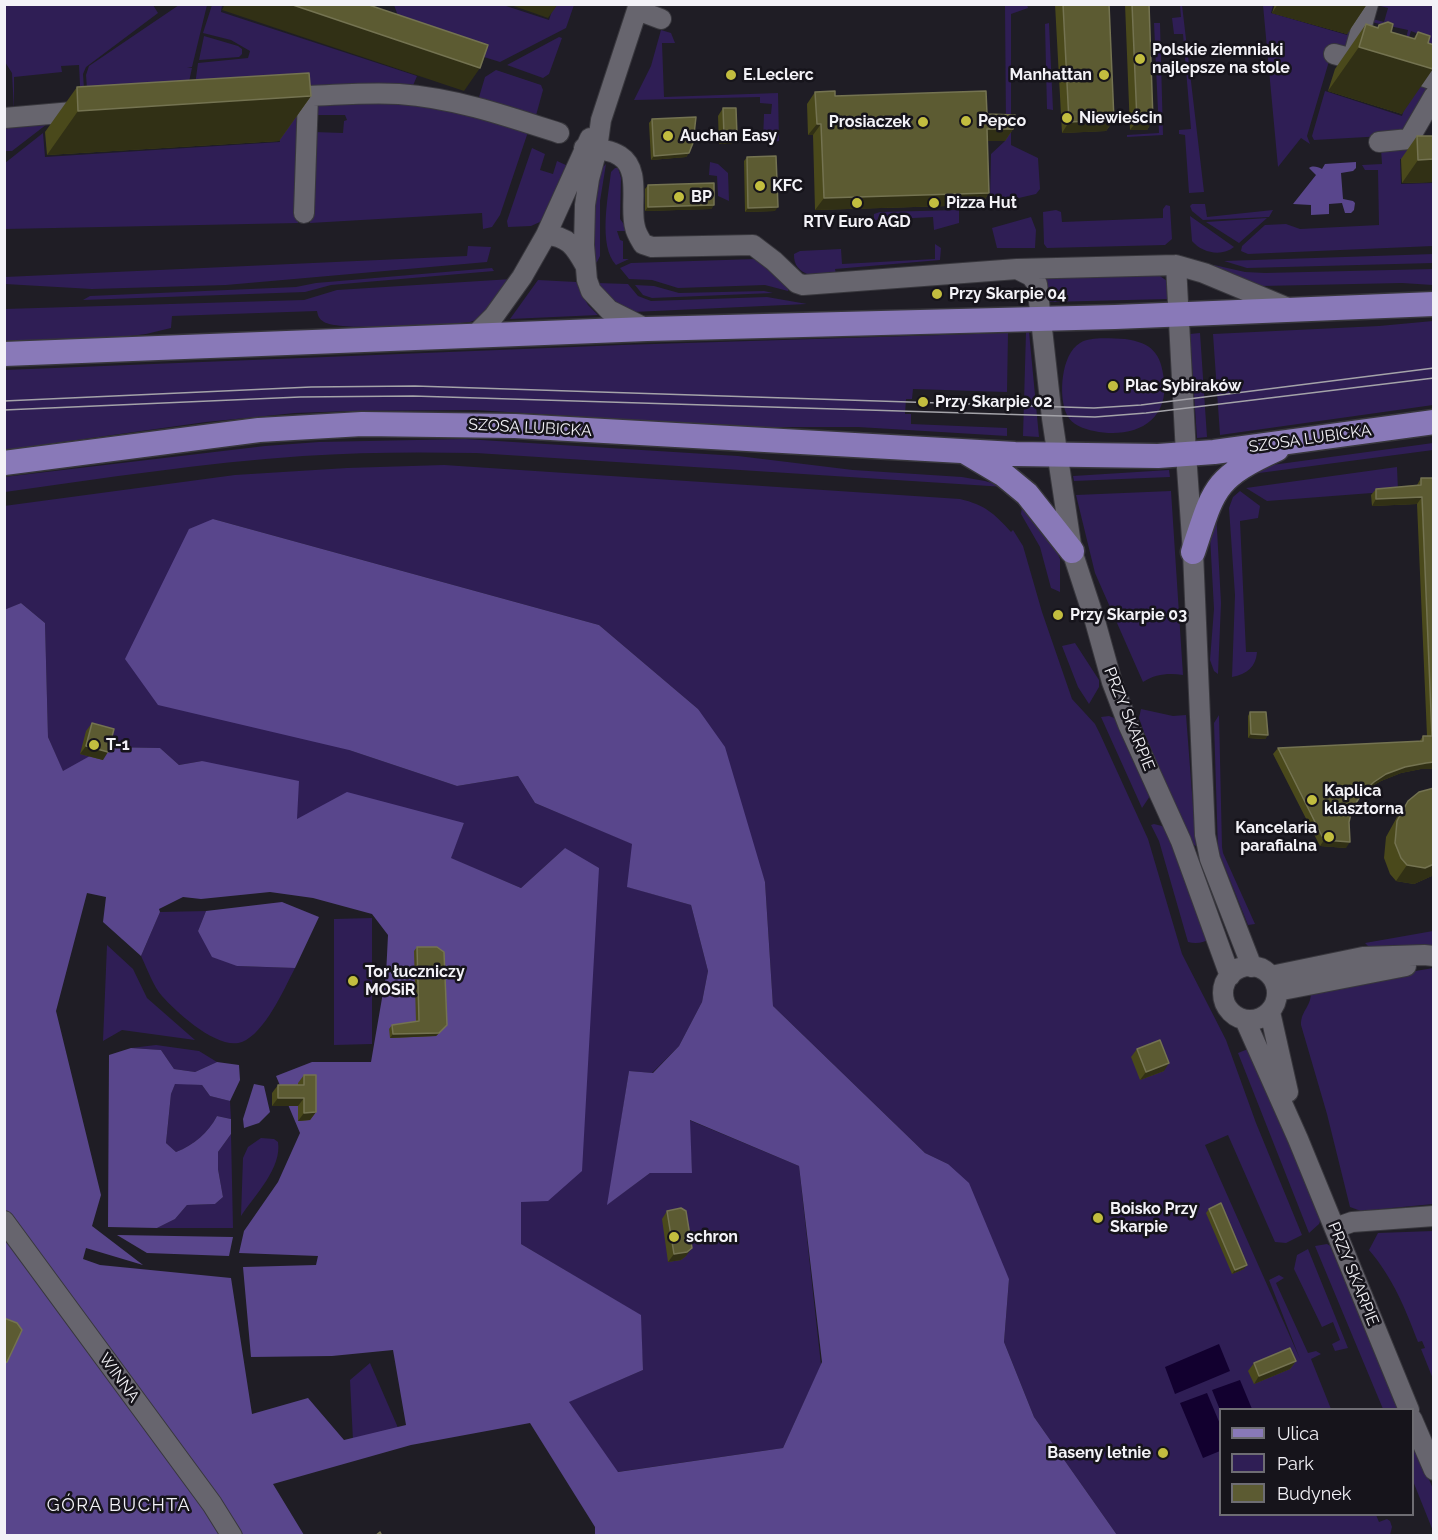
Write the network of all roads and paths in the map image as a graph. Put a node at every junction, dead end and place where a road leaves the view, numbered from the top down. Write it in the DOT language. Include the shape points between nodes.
graph roads {
  1 [pos="1368,4"];
  2 [pos="638,7"];
  3 [pos="661,19"];
  4 [pos="1334,54"];
  5 [pos="1354,54"];
  6 [pos="1434,80"];
  7 [pos="308,96"];
  8 [pos="1434,96"];
  9 [pos="264,99"];
  10 [pos="100,110"];
  11 [pos="4,118"];
  12 [pos="560,133"];
  13 [pos="1409,139"];
  14 [pos="1434,139"];
  15 [pos="1379,142"];
  16 [pos="591,149"];
  17 [pos="304,213"];
  18 [pos="546,235"];
  19 [pos="585,265"];
  20 [pos="1176,265"];
  21 [pos="1017,269"];
  22 [pos="1434,304"];
  23 [pos="1290,309"];
  24 [pos="1187,314"];
  25 [pos="1040,318"];
  26 [pos="647,329"];
  27 [pos="474,336"];
  28 [pos="4,354"];
  29 [pos="1434,422"];
  30 [pos="1306,439"];
  31 [pos="964,452"];
  32 [pos="1186,454"];
  33 [pos="1056,455"];
  34 [pos="4,463"];
  35 [pos="1071,551"];
  36 [pos="1193,552"];
  37 [pos="1433,957"];
  38 [pos="1249,958"];
  39 [pos="1291,971"];
  40 [pos="1230,976"];
  41 [pos="1274,984"];
  42 [pos="1270,1012"];
  43 [pos="1245,1020"];
  44 [pos="1298,1139"];
  45 [pos="1434,1216"];
  46 [pos="4,1221"];
  47 [pos="1335,1228"];
  48 [pos="1408,1408"];
  49 [pos="1414,1421"];
  50 [pos="1434,1470"];
  51 [pos="232,1536"];
  1 -- 5 [label="street"];
  2 -- 3 [label="street"];
  2 -- 16 [label="street"];
  4 -- 5 [label="street" via="1349,58"];
  5 -- 6 [label="street"];
  7 -- 9 [label="street"];
  7 -- 12 [label="street" via="375,93 429,98 473,106"];
  7 -- 17 [label="street"];
  8 -- 13 [label="street"];
  10 -- 11 [label="street"];
  13 -- 14 [label="street"];
  13 -- 15 [label="street"];
  16 -- 18 [label="street"];
  16 -- 19 [label="street" via="585,205"];
  16 -- 21 [label="street" via="622,156 635,174 635,227 643,244 652,247 753,245 803,285"];
  18 -- 19 [label="street" via="570,242"];
  18 -- 27 [label="street" via="522,277"];
  19 -- 26 [label="street" via="591,291 598,300 609,310"];
  20 -- 21 [label="street"];
  20 -- 23 [label="street"];
  20 -- 24 [label="street"];
  21 -- 25 [label="street" via="1037,284"];
  22 -- 23 [label="main road"];
  23 -- 24 [label="main road"];
  24 -- 25 [label="main road"];
  24 -- 32 [label="street"];
  25 -- 26 [label="main road"];
  25 -- 33 [label="street"];
  26 -- 27 [label="main road"];
  27 -- 28 [label="main road"];
  29 -- 30 [label="main road, SZOSA LUBICKA"];
  30 -- 32 [label="main road, SZOSA LUBICKA"];
  30 -- 36 [label="main road" via="1240,468 1221,482 1210,500"];
  31 -- 33 [label="main road, SZOSA LUBICKA"];
  31 -- 34 [label="main road, SZOSA LUBICKA" via="515,426 373,424 259,430"];
  31 -- 35 [label="main road" via="1004,475 1027,494"];
  32 -- 33 [label="main road"];
  32 -- 36 [label="street"];
  33 -- 35 [label="street, PRZY SKARPIE"];
  35 -- 40 [label="street, PRZY SKARPIE" via="1112,682 1180,841"];
  36 -- 38 [label="street" via="1205,835 1210,859"];
  37 -- 39 [label="street" via="1364,957"];
  37 -- 41 [label="street" via="1426,963"];
  38 -- 39 [label="street"];
  38 -- 40 [label="street" via="1244,967"];
  38 -- 41 [label="street"];
  39 -- 41 [label="street"];
  40 -- 43 [label="street" via="1224,988 1225,1002 1233,1014"];
  41 -- 42 [label="street" via="1276,1002"];
  42 -- 43 [label="street" via="1259,1019"];
  42 -- 44 [label="street, PRZY SKARPIE"];
  43 -- 44 [label="street, PRZY SKARPIE"];
  44 -- 47 [label="street, PRZY SKARPIE"];
  45 -- 47 [label="street" via="1352,1222"];
  46 -- 51 [label="street, WINNA"];
  47 -- 48 [label="street, PRZY SKARPIE"];
  49 -- 50 [label="street"];
}
